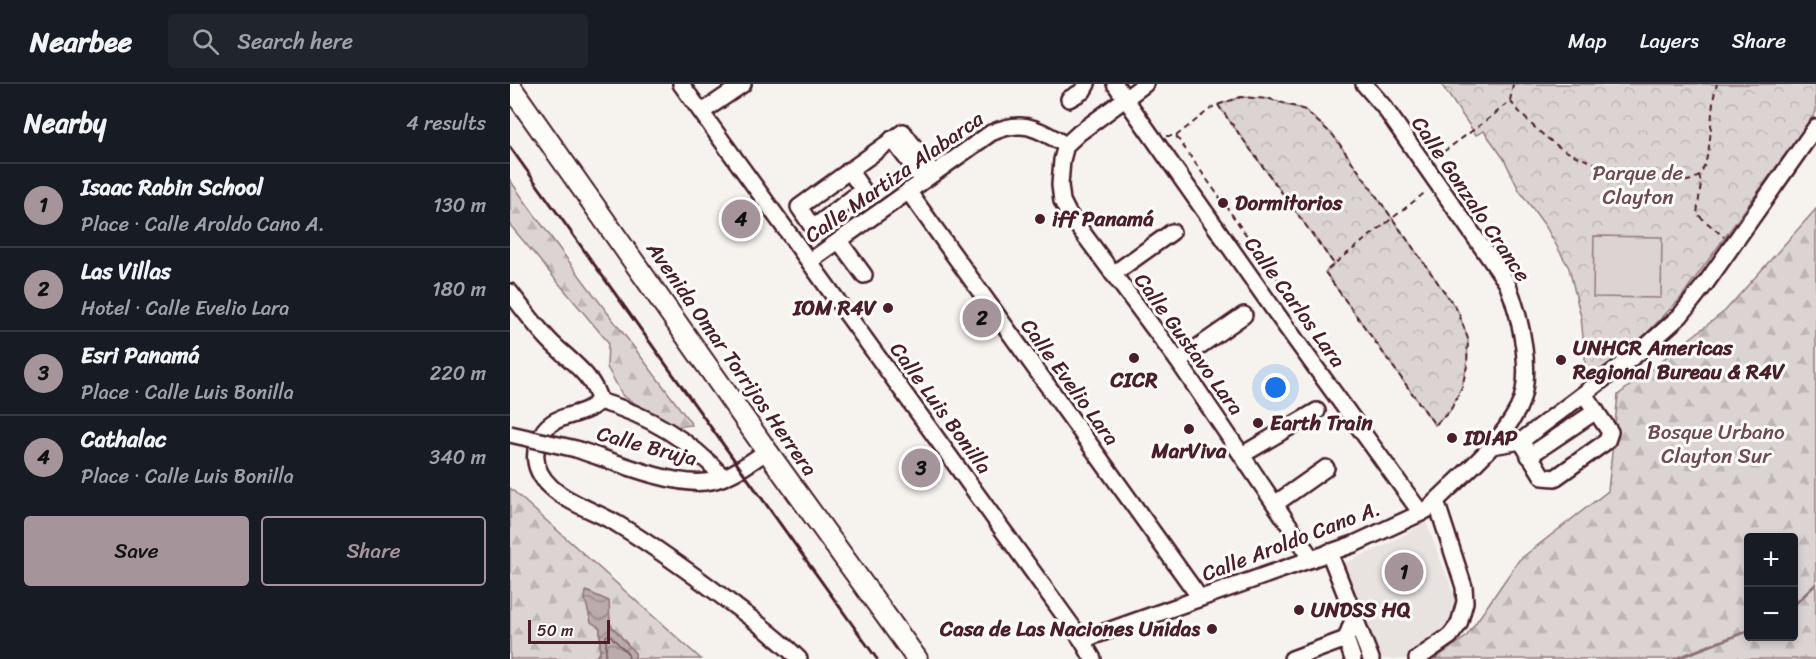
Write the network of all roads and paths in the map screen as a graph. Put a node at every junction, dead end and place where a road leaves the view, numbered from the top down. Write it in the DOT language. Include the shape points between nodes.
graph roads {
  1 [pos="681,84"];
  2 [pos="743,84"];
  3 [pos="1087,84"];
  4 [pos="1115,84"];
  5 [pos="1145,84"];
  6 [pos="1364,84"];
  7 [pos="1513,84"];
  8 [pos="1717,84"];
  9 [pos="510,86"];
  10 [pos="1069,99"];
  11 [pos="1126,100"];
  12 [pos="1510,101"];
  13 [pos="1218,105"];
  14 [pos="702,112"];
  15 [pos="1816,127"];
  16 [pos="1166,136"];
  17 [pos="1176,136"];
  18 [pos="1066,145"];
  19 [pos="1425,166"];
  20 [pos="849,171"];
  21 [pos="928,176"];
  22 [pos="1699,176"];
  23 [pos="1437,183"];
  24 [pos="864,190"];
  25 [pos="908,191"];
  26 [pos="880,211"];
  27 [pos="1392,218"];
  28 [pos="1172,232"];
  29 [pos="1726,238"];
  30 [pos="839,241"];
  31 [pos="810,261"];
  32 [pos="1334,264"];
  33 [pos="1113,274"];
  34 [pos="864,275"];
  35 [pos="510,292"];
  36 [pos="1300,303"];
  37 [pos="1244,315"];
  38 [pos="1178,361"];
  39 [pos="1584,394"];
  40 [pos="599,401"];
  41 [pos="1518,409"];
  42 [pos="1317,411"];
  43 [pos="1596,411"];
  44 [pos="510,434"];
  45 [pos="1526,437"];
  46 [pos="1492,446"];
  47 [pos="767,451"];
  48 [pos="1242,455"];
  49 [pos="1529,456"];
  50 [pos="1326,468"];
  51 [pos="723,477"];
  52 [pos="1436,501"];
  53 [pos="1275,504"];
  54 [pos="1421,513"];
  55 [pos="1329,552"];
  56 [pos="1312,559"];
  57 [pos="1200,597"];
  58 [pos="1354,617"];
  59 [pos="1346,639"];
  60 [pos="1082,640"];
  61 [pos="799,659"];
  62 [pos="917,659"];
  63 [pos="1093,659"];
  64 [pos="1292,659"];
  65 [pos="1353,659"];
  66 [pos="1371,659"];
  67 [pos="1417,659"];
  1 -- 14 [label="street, Calle Luis Bonilla"];
  2 -- 14 [label="street"];
  3 -- 10 [label="street"];
  4 -- 11 [label="street, Calle Carlos Lara"];
  5 -- 11 [label="street"];
  6 -- 19 [label="street, Calle Gonzalo Crance"];
  7 -- 12 [label="path"];
  8 -- 22 [label="path"];
  9 -- 47 [label="main road, Avenida Omar Torrijos Herrera"];
  11 -- 18 [label="street"];
  11 -- 54 [label="street, Calle Carlos Lara"];
  12 -- 19 [label="path"];
  12 -- 22 [label="path" via="1542,135 1575,156 1651,179 1684,181"];
  13 -- 17 [label="path"];
  13 -- 27 [label="path" via="1241,97 1270,99 1305,110 1333,135"];
  13 -- 32 [label="path"];
  14 -- 31 [label="street, Calle Luis Bonilla"];
  15 -- 39 [label="street" via="1680,316"];
  16 -- 17 [label="path"];
  17 -- 36 [label="path" via="1280,281 1281,288"];
  18 -- 21 [label="street, Calle Martiza Alabarca" via="1032,127 1004,126"];
  18 -- 33 [label="street, Calle Gustavo Lara" via="1060,174 1062,201"];
  19 -- 23 [label="street, Calle Gonzalo Crance"];
  20 -- 21 [label="street" via="892,139"];
  20 -- 24 [label="street"];
  20 -- 24 [label="street" via="799,207 813,228"];
  21 -- 25 [label="street, Calle Martiza Alabarca"];
  22 -- 29 [label="path" via="1697,214"];
  23 -- 27 [label="path"];
  23 -- 41 [label="street, Calle Gonzalo Crance" via="1507,283 1516,307 1525,360"];
  24 -- 26 [label="street"];
  25 -- 26 [label="street, Calle Martiza Alabarca"];
  25 -- 57 [label="street, Calle Evelio Lara"];
  26 -- 30 [label="street, Calle Martiza Alabarca"];
  27 -- 32 [label="path"];
  27 -- 32 [label="path" via="1458,311 1468,339 1462,387 1450,411 1435,425 1325,272"];
  28 -- 33 [label="street"];
  30 -- 31 [label="street, Calle Martiza Alabarca"];
  30 -- 34 [label="street"];
  31 -- 60 [label="street, Calle Luis Bonilla"];
  33 -- 38 [label="street, Calle Gustavo Lara"];
  35 -- 40 [label="street" via="548,340 589,379 598,391"];
  37 -- 38 [label="street"];
  38 -- 48 [label="street, Calle Gustavo Lara"];
  39 -- 43 [label="street"];
  39 -- 45 [label="street"];
  40 -- 51 [label="street" via="630,410 671,432 705,456"];
  40 -- 61 [label="street" via="593,408 558,418 542,434 534,458 551,488 668,556"];
  41 -- 45 [label="street" via="1517,419"];
  41 -- 46 [label="street, Calle Gonzalo Crance"];
  42 -- 48 [label="street"];
  43 -- 49 [label="street"];
  43 -- 49 [label="street" via="1610,432 1607,441 1555,478 1543,477"];
  44 -- 51 [label="street, Calle Bruja, bridge" via="576,449 684,482"];
  45 -- 46 [label="street"];
  45 -- 49 [label="street"];
  46 -- 52 [label="street, Calle Aroldo Cano A."];
  47 -- 51 [label="street, Calle Bruja"];
  47 -- 62 [label="main road, Avenida Omar Torrijos Herrera"];
  48 -- 53 [label="street, Calle Gustavo Lara"];
  50 -- 53 [label="street"];
  52 -- 54 [label="street, Calle Aroldo Cano A."];
  52 -- 67 [label="street" via="1464,586 1465,602 1459,624 1450,636"];
  53 -- 56 [label="street, Calle Gustavo Lara"];
  54 -- 55 [label="street, Calle Aroldo Cano A."];
  55 -- 56 [label="street, Calle Aroldo Cano A."];
  55 -- 58 [label="street"];
  56 -- 57 [label="street, Calle Aroldo Cano A."];
  57 -- 60 [label="street, Calle Aroldo Cano A."];
  58 -- 59 [label="street"];
  58 -- 66 [label="street"];
  59 -- 64 [label="street"];
  59 -- 65 [label="street"];
  60 -- 63 [label="street, Calle Luis Bonilla"];
}
